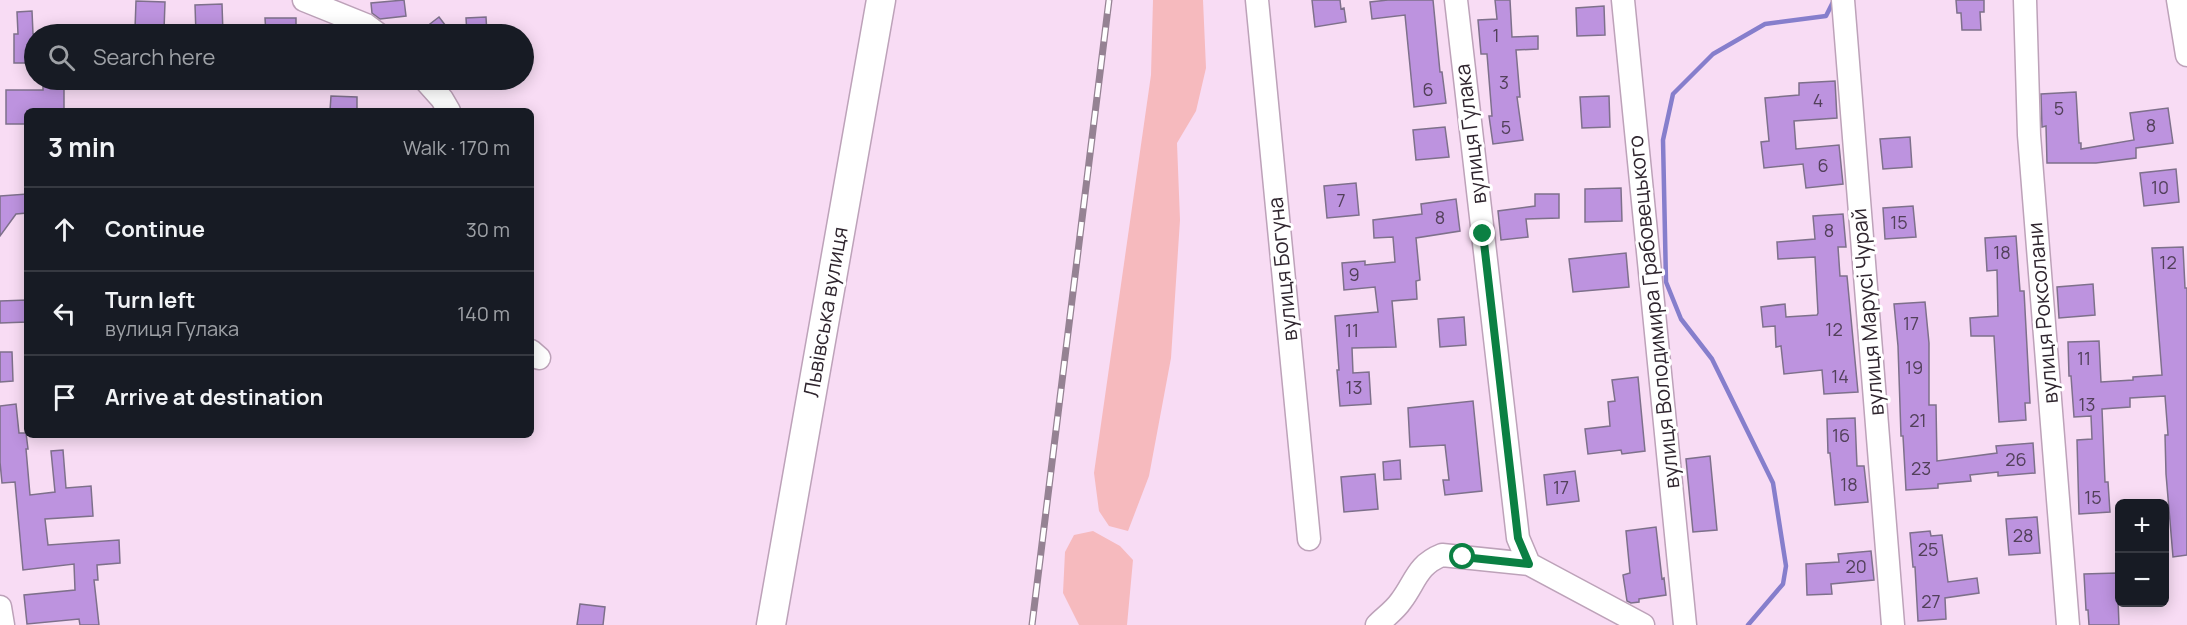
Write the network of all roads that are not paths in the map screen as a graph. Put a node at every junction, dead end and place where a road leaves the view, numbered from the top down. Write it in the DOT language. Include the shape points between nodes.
graph roads {
  1 [pos="304,0"];
  2 [pos="881,0"];
  3 [pos="1257,0"];
  4 [pos="1456,0"];
  5 [pos="1623,0"];
  6 [pos="1844,0"];
  7 [pos="2025,0"];
  8 [pos="2178,0"];
  9 [pos="340,5"];
  10 [pos="365,24"];
  11 [pos="2187,55"];
  12 [pos="434,90"];
  13 [pos="447,108"];
  14 [pos="1309,539"];
  15 [pos="1527,559"];
  16 [pos="0,607"];
  17 [pos="3,625"];
  18 [pos="771,625"];
  19 [pos="1377,625"];
  20 [pos="1643,625"];
  21 [pos="1685,625"];
  22 [pos="1893,625"];
  23 [pos="2068,625"];
  1 -- 9 [label="street"];
  2 -- 18 [label="main road, Львівська вулиця"];
  3 -- 14 [label="street, вулиця Богуна"];
  4 -- 15 [label="street, вулиця Гулака" via="1518,538"];
  5 -- 21 [label="street, вулиця Володимира Грабовецького"];
  6 -- 22 [label="street, вулиця Марусі Чурай"];
  7 -- 23 [label="street, вулиця Роксолани" via="2029,135"];
  8 -- 11 [label="street"];
  9 -- 10 [label="street"];
  12 -- 13 [label="street"];
  15 -- 19 [label="street" via="1436,557 1421,567 1400,602"];
  15 -- 20 [label="street"];
  16 -- 17 [label="street"];
}
